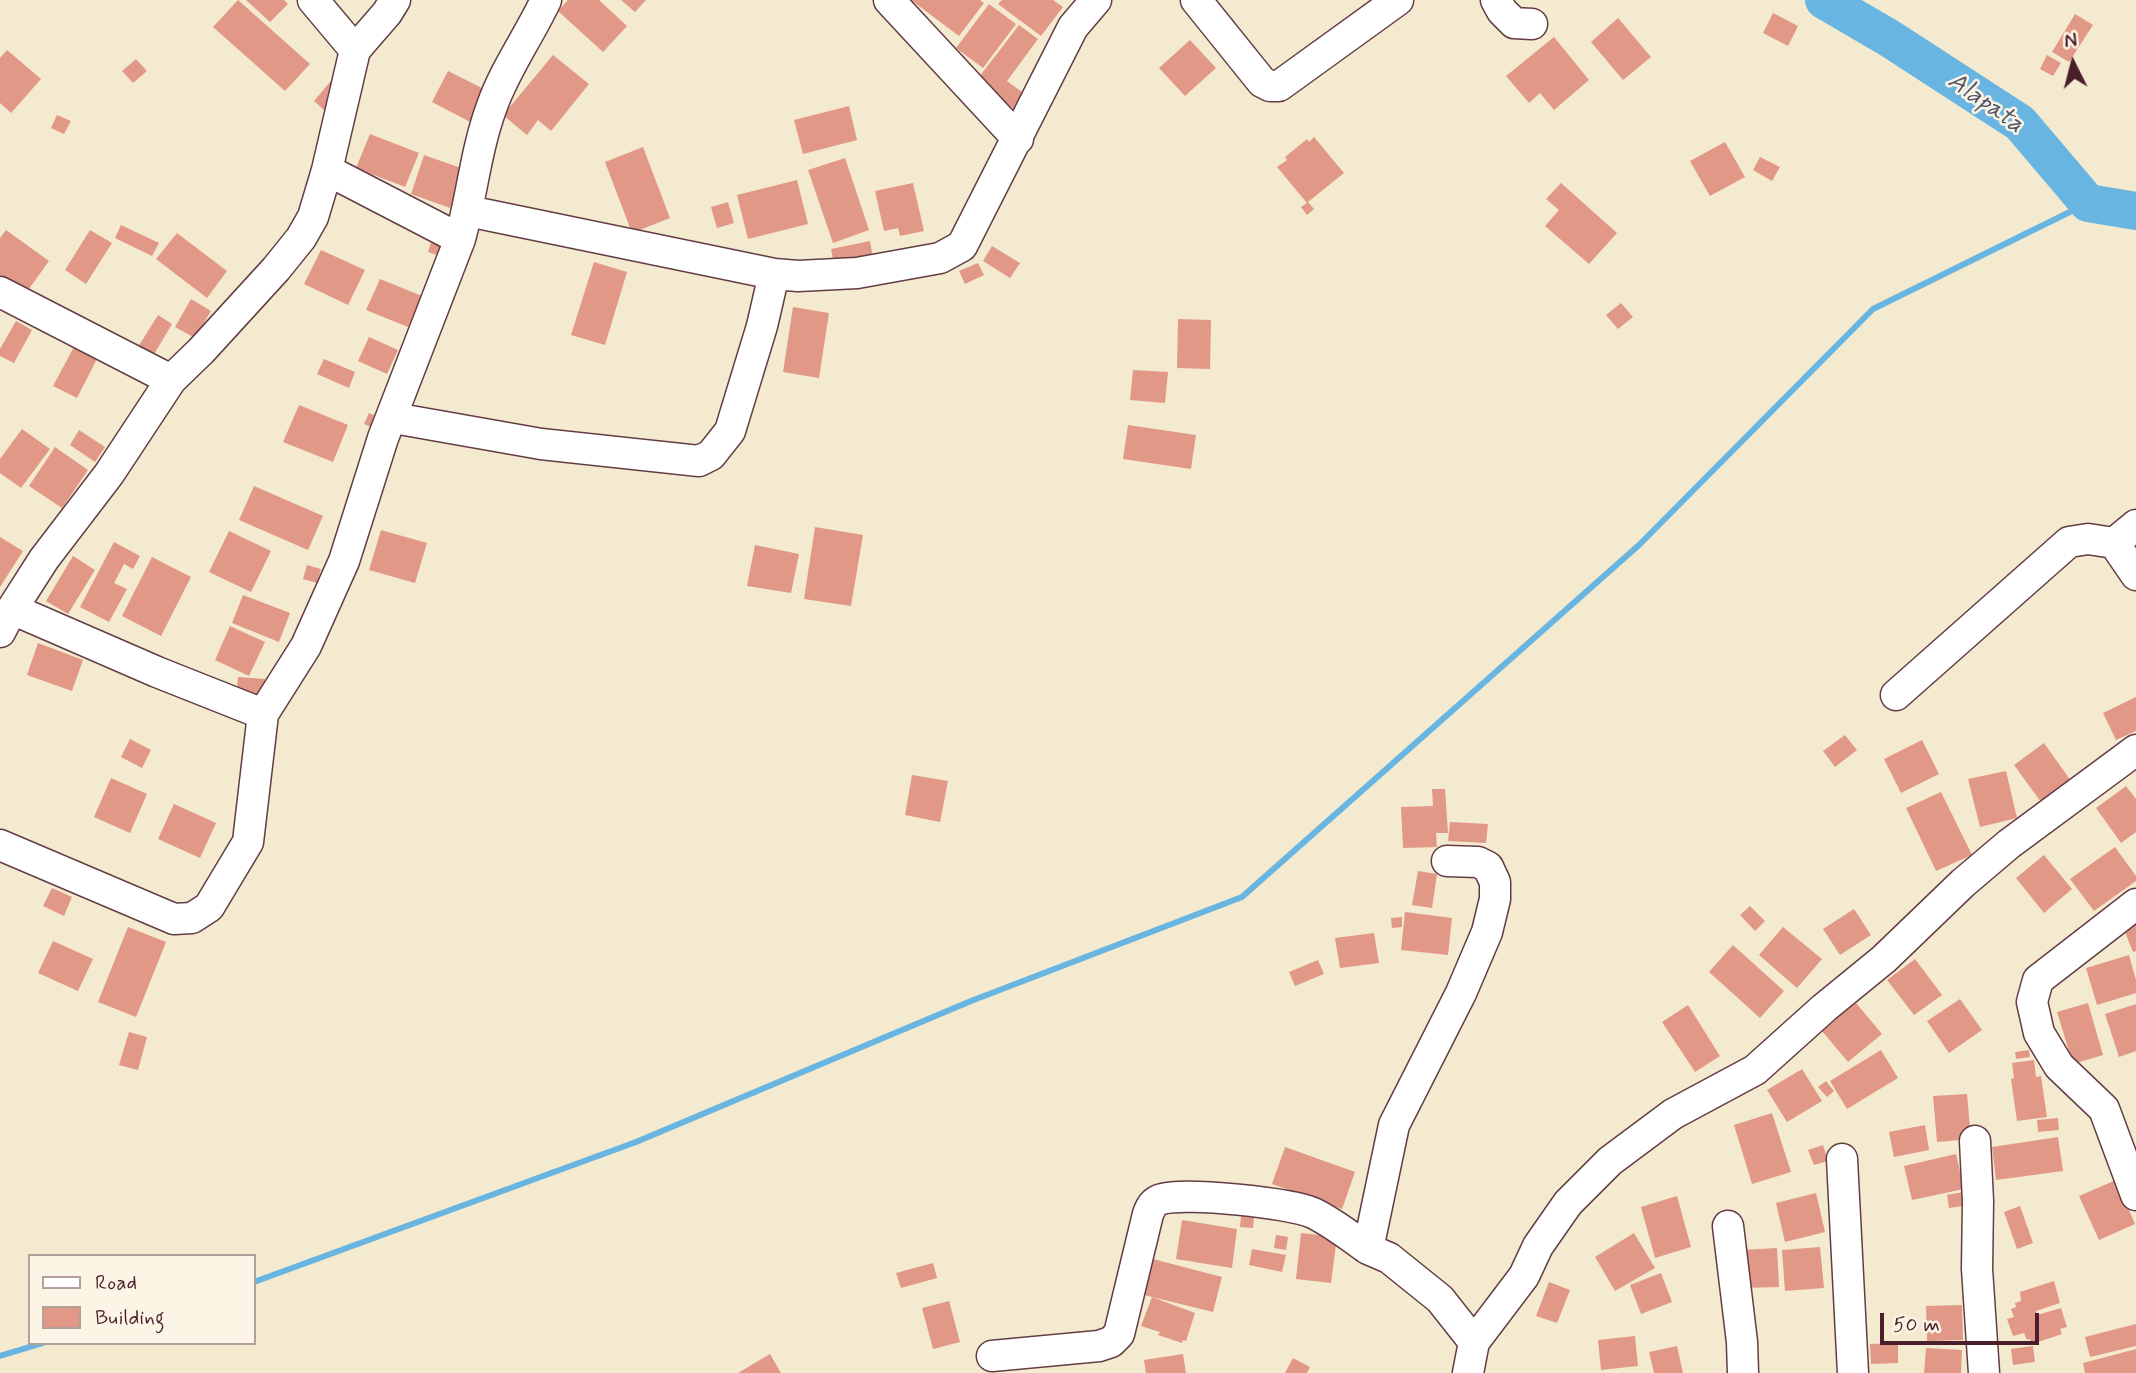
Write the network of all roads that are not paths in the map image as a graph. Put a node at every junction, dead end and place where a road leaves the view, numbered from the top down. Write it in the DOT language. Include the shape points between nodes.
graph roads {
  1 [pos="313,0"];
  2 [pos="395,0"];
  3 [pos="546,0"];
  4 [pos="889,0"];
  5 [pos="1096,0"];
  6 [pos="1196,0"];
  7 [pos="1398,0"];
  8 [pos="1496,0"];
  9 [pos="1532,23"];
  10 [pos="355,50"];
  11 [pos="1018,139"];
  12 [pos="327,170"];
  13 [pos="464,225"];
  14 [pos="774,274"];
  15 [pos="0,292"];
  16 [pos="172,380"];
  17 [pos="393,414"];
  18 [pos="2125,534"];
  19 [pos="2136,575"];
  20 [pos="6,620"];
  21 [pos="1896,695"];
  22 [pos="263,714"];
  23 [pos="2136,750"];
  24 [pos="0,845"];
  25 [pos="1447,861"];
  26 [pos="2136,904"];
  27 [pos="1975,1142"];
  28 [pos="1842,1159"];
  29 [pos="2136,1195"];
  30 [pos="1728,1226"];
  31 [pos="1368,1249"];
  32 [pos="1474,1342"];
  33 [pos="992,1356"];
  34 [pos="1468,1373"];
  35 [pos="1744,1373"];
  36 [pos="1853,1373"];
  37 [pos="1984,1373"];
  1 -- 10 [label="street"];
  2 -- 10 [label="street"];
  3 -- 13 [label="street" via="492,106"];
  4 -- 11 [label="street"];
  5 -- 11 [label="street" via="1073,27"];
  6 -- 7 [label="street" via="1270,86 1299,74"];
  8 -- 9 [label="street" via="1514,23"];
  10 -- 12 [label="street"];
  11 -- 14 [label="street" via="962,246 940,258 857,273"];
  12 -- 13 [label="street"];
  12 -- 16 [label="street" via="313,217 301,238"];
  13 -- 14 [label="street"];
  13 -- 17 [label="street"];
  14 -- 17 [label="street" via="730,431 711,455 699,461 541,444"];
  15 -- 16 [label="street"];
  16 -- 20 [label="street"];
  17 -- 22 [label="street" via="344,561 306,646"];
  18 -- 19 [label="street"];
  18 -- 21 [label="street" via="2069,542"];
  20 -- 22 [label="street" via="145,667"];
  22 -- 24 [label="street" via="248,842 209,908 192,918 174,919"];
  23 -- 32 [label="street" via="2009,844 1755,1070 1673,1114 1610,1161 1568,1203 1524,1276"];
  25 -- 31 [label="street" via="1488,867 1495,882 1495,898 1487,932 1461,993 1394,1125"];
  26 -- 29 [label="street" via="2038,980 2032,1002 2039,1033 2059,1066 2104,1109"];
  27 -- 37 [label="street"];
  28 -- 36 [label="street"];
  30 -- 35 [label="street"];
  31 -- 32 [label="street" via="1390,1258 1440,1299"];
  31 -- 33 [label="street" via="1312,1212 1250,1200 1160,1199 1148,1214 1119,1334 1111,1342"];
  32 -- 34 [label="street"];
}
